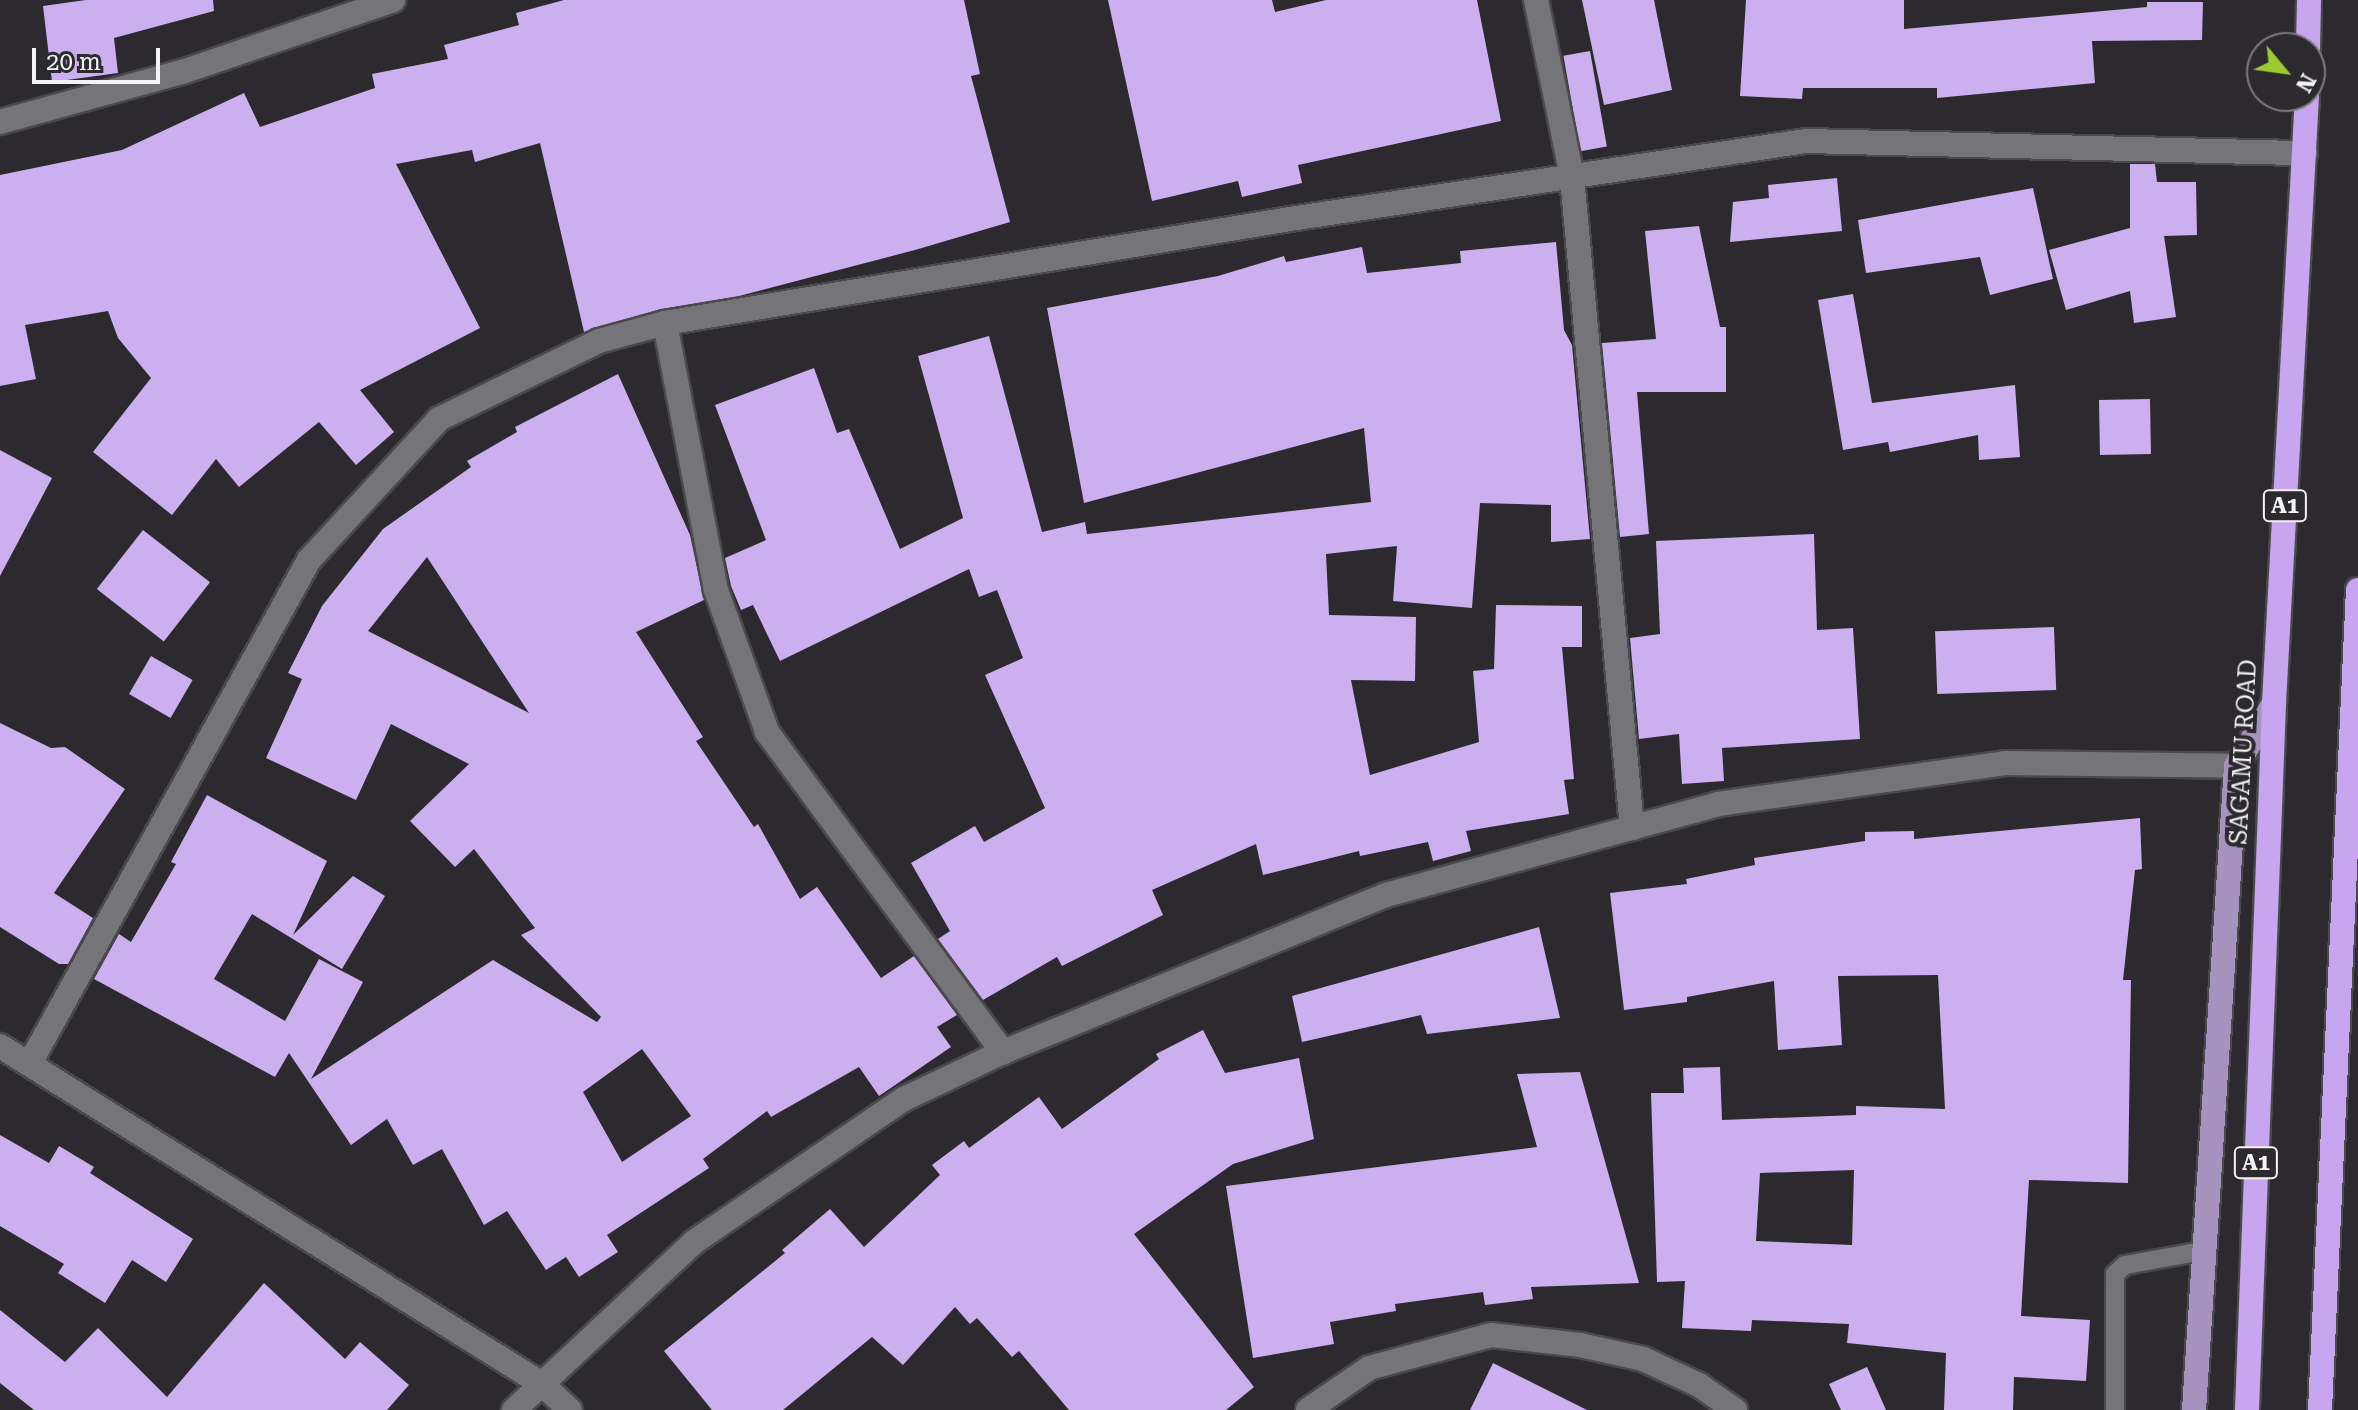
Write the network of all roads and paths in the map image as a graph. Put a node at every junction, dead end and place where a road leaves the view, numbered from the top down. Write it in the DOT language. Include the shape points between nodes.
graph roads {
  1 [pos="393,0"];
  2 [pos="1536,0"];
  3 [pos="2309,0"];
  4 [pos="2308,32"];
  5 [pos="2306,112"];
  6 [pos="0,122"];
  7 [pos="2305,153"];
  8 [pos="1572,177"];
  9 [pos="665,323"];
  10 [pos="2358,590"];
  11 [pos="2274,703"];
  12 [pos="2350,731"];
  13 [pos="2358,756"];
  14 [pos="2236,766"];
  15 [pos="1632,828"];
  16 [pos="0,1046"];
  17 [pos="1003,1052"];
  18 [pos="30,1063"];
  19 [pos="2203,1251"];
  20 [pos="542,1384"];
  21 [pos="514,1410"];
  22 [pos="570,1410"];
  23 [pos="1308,1410"];
  24 [pos="1735,1410"];
  25 [pos="2115,1410"];
  26 [pos="2194,1410"];
  27 [pos="2247,1410"];
  28 [pos="2320,1410"];
  1 -- 6 [label="street" via="182,72"];
  2 -- 8 [label="street"];
  3 -- 4 [label="highway"];
  5 -- 7 [label="highway, SAGAMU ROAD / A1"];
  7 -- 8 [label="street" via="1806,141"];
  7 -- 11 [label="highway, SAGAMU ROAD / A1"];
  8 -- 9 [label="street"];
  8 -- 15 [label="street"];
  9 -- 17 [label="street" via="716,590 767,732"];
  9 -- 18 [label="street" via="599,341 439,419 309,560"];
  10 -- 12 [label="highway"];
  11 -- 14 [label="main road"];
  11 -- 27 [label="highway, SAGAMU ROAD / A1"];
  12 -- 13 [label="main road"];
  12 -- 28 [label="highway"];
  14 -- 15 [label="street" via="2005,763 1718,804"];
  14 -- 19 [label="main road"];
  15 -- 17 [label="street" via="1386,895"];
  16 -- 18 [label="street"];
  17 -- 20 [label="street" via="904,1099 694,1242"];
  18 -- 20 [label="street"];
  19 -- 25 [label="lane" via="2125,1265 2115,1274"];
  19 -- 26 [label="main road"];
  20 -- 21 [label="street"];
  20 -- 22 [label="street"];
  23 -- 24 [label="street" via="1369,1368 1491,1335 1580,1345 1643,1359 1699,1385"];
}
